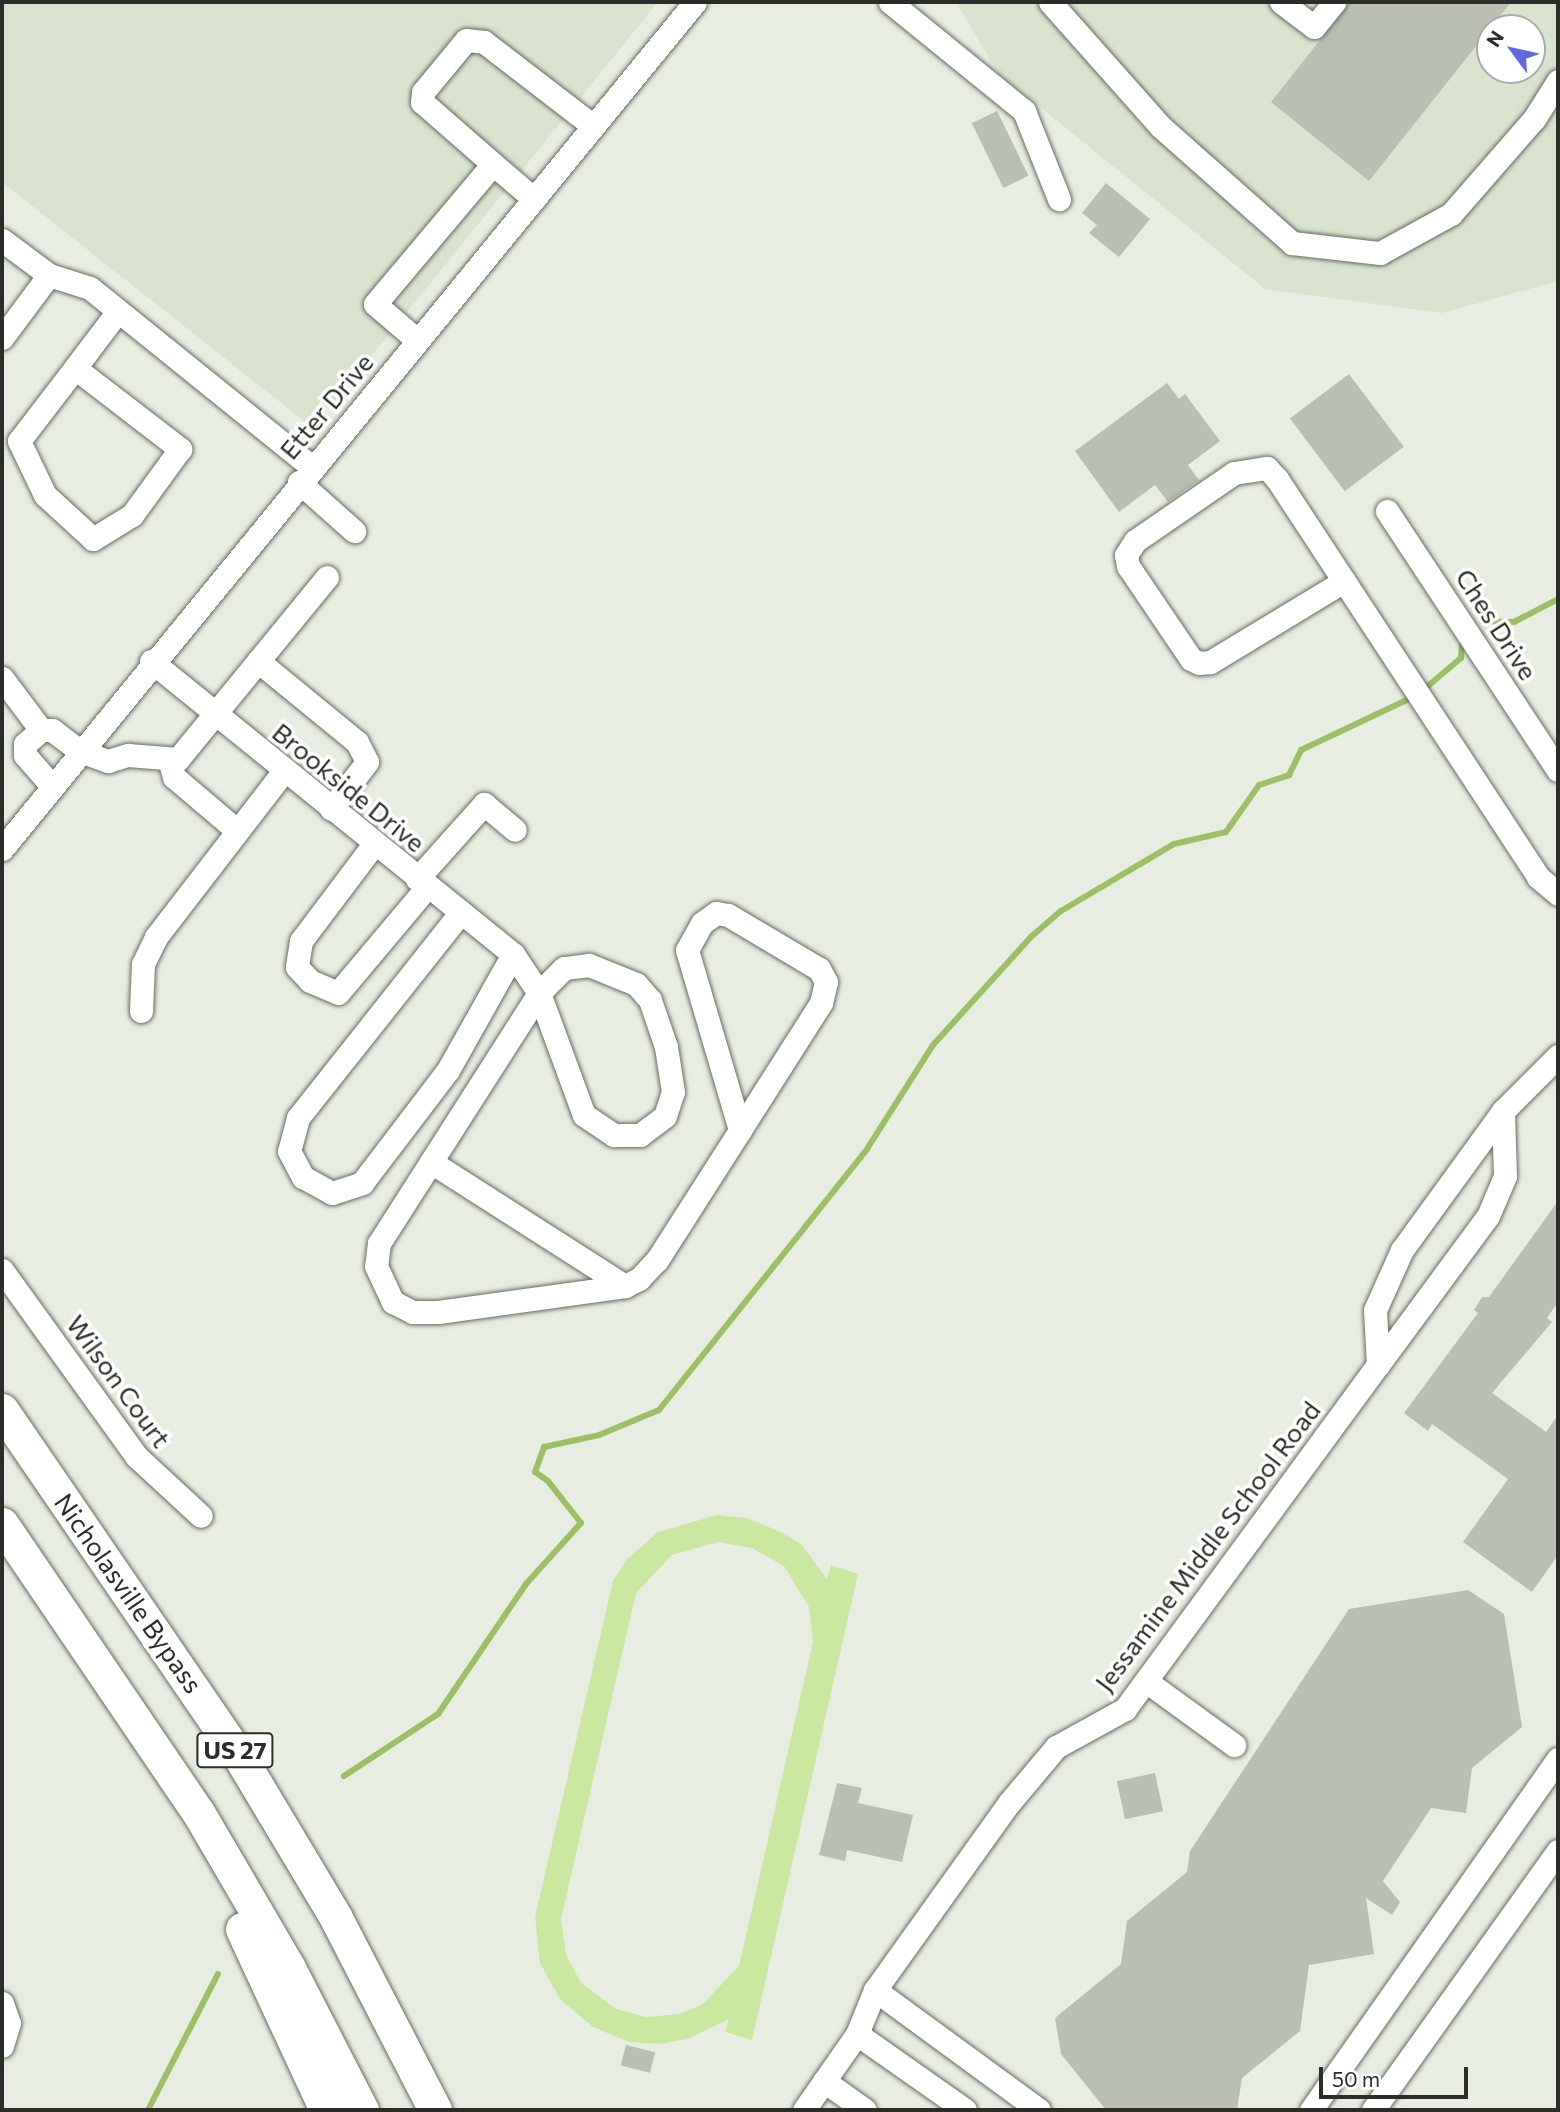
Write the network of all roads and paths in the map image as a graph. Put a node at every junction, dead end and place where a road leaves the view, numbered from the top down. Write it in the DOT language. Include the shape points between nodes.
graph roads {
  1 [pos="695,2"];
  2 [pos="890,2"];
  3 [pos="1050,2"];
  4 [pos="1281,2"];
  5 [pos="1334,2"];
  6 [pos="1558,81"];
  7 [pos="593,126"];
  8 [pos="493,164"];
  9 [pos="534,199"];
  10 [pos="1059,199"];
  11 [pos="2,240"];
  12 [pos="49,275"];
  13 [pos="118,311"];
  14 [pos="2,338"];
  15 [pos="417,340"];
  16 [pos="75,368"];
  17 [pos="306,475"];
  18 [pos="1387,511"];
  19 [pos="354,531"];
  20 [pos="327,577"];
  21 [pos="1344,581"];
  22 [pos="151,661"];
  23 [pos="258,661"];
  24 [pos="2,678"];
  25 [pos="214,714"];
  26 [pos="41,730"];
  27 [pos="80,751"];
  28 [pos="169,759"];
  29 [pos="1558,770"];
  30 [pos="284,771"];
  31 [pos="52,786"];
  32 [pos="331,809"];
  33 [pos="235,829"];
  34 [pos="515,830"];
  35 [pos="374,844"];
  36 [pos="2,849"];
  37 [pos="422,883"];
  38 [pos="1558,894"];
  39 [pos="461,912"];
  40 [pos="513,954"];
  41 [pos="539,993"];
  42 [pos="141,1011"];
  43 [pos="1558,1056"];
  44 [pos="1503,1111"];
  45 [pos="740,1130"];
  46 [pos="431,1162"];
  47 [pos="2,1269"];
  48 [pos="625,1286"];
  49 [pos="1378,1365"];
  50 [pos="2,1410"];
  51 [pos="201,1516"];
  52 [pos="2,1524"];
  53 [pos="1146,1681"];
  54 [pos="118,1691"];
  55 [pos="1234,1745"];
  56 [pos="1558,1759"];
  57 [pos="1558,1851"];
  58 [pos="875,1990"];
  59 [pos="2,2003"];
  60 [pos="857,2034"];
  61 [pos="2,2046"];
  62 [pos="824,2081"];
  63 [pos="326,2110"];
  64 [pos="362,2110"];
  65 [pos="435,2110"];
  66 [pos="804,2110"];
  67 [pos="865,2110"];
  68 [pos="965,2110"];
  69 [pos="1039,2110"];
  70 [pos="1311,2110"];
  71 [pos="1373,2110"];
  1 -- 7 [label="street, Etter Drive"];
  2 -- 10 [label="street" via="1024,111"];
  3 -- 6 [label="street" via="1161,127 1293,243 1380,253 1451,214 1534,119"];
  4 -- 5 [label="street" via="1314,27"];
  7 -- 8 [label="street" via="484,43 466,40 423,92 422,102"];
  7 -- 9 [label="street, Etter Drive"];
  8 -- 9 [label="street"];
  8 -- 15 [label="street" via="375,304"];
  9 -- 15 [label="street, Etter Drive"];
  11 -- 12 [label="street"];
  12 -- 13 [label="street" via="90,288"];
  12 -- 14 [label="street"];
  13 -- 16 [label="street"];
  13 -- 17 [label="street"];
  15 -- 17 [label="street, Etter Drive"];
  16 -- 16 [label="street" via="19,441 45,495 93,539 132,515 180,449"];
  17 -- 19 [label="street"];
  17 -- 22 [label="street, Etter Drive"];
  18 -- 29 [label="street, Ches Drive"];
  20 -- 23 [label="street"];
  21 -- 21 [label="street" via="1267,468 1234,473 1135,541 1126,555 1142,587 1191,659 1199,663 1210,662"];
  21 -- 38 [label="street" via="1538,877"];
  22 -- 25 [label="street, Brookside Drive"];
  22 -- 27 [label="street, Etter Drive"];
  23 -- 25 [label="street"];
  23 -- 32 [label="street" via="357,742 367,762"];
  24 -- 26 [label="street"];
  25 -- 28 [label="street" via="178,759"];
  25 -- 30 [label="street, Brookside Drive"];
  26 -- 27 [label="street" via="52,730"];
  26 -- 31 [label="street" via="25,744 25,755"];
  27 -- 28 [label="street" via="108,761 128,755"];
  27 -- 31 [label="street, Etter Drive"];
  28 -- 33 [label="street" via="174,777"];
  30 -- 32 [label="street, Brookside Drive"];
  30 -- 33 [label="street"];
  31 -- 36 [label="street, Etter Drive"];
  32 -- 35 [label="street, Brookside Drive"];
  33 -- 42 [label="street" via="156,937 143,964"];
  34 -- 37 [label="street" via="484,804"];
  35 -- 37 [label="street, Brookside Drive"];
  35 -- 37 [label="street" via="301,941 298,967 310,981 338,993"];
  37 -- 39 [label="street, Brookside Drive"];
  39 -- 40 [label="street, Brookside Drive"];
  39 -- 40 [label="street" via="298,1118 289,1151 303,1177 332,1193 362,1183 448,1070"];
  40 -- 41 [label="street, Brookside Drive"];
  41 -- 41 [label="street, Brookside Drive" via="564,968 589,965 636,984 650,1000 667,1047 673,1092 666,1116 640,1135 614,1135 584,1115"];
  41 -- 46 [label="street"];
  43 -- 44 [label="street"];
  44 -- 49 [label="street" via="1402,1250 1375,1310"];
  44 -- 49 [label="street, Jessamine Middle School Road" via="1505,1176 1488,1216"];
  45 -- 45 [label="street" via="821,1003 826,982 819,969 728,915 716,913 702,923 687,950"];
  45 -- 48 [label="street" via="657,1260"];
  46 -- 48 [label="street"];
  46 -- 48 [label="street" via="379,1243 376,1266 393,1302 413,1312 438,1312"];
  47 -- 51 [label="street, Wilson Court" via="136,1456"];
  49 -- 53 [label="street, Jessamine Middle School Road"];
  50 -- 65 [label="highway, Nicholasville Bypass / US 27" via="244,1764 336,1918"];
  52 -- 54 [label="highway, US 27"];
  53 -- 55 [label="street"];
  53 -- 58 [label="street, Jessamine Middle School Road" via="1125,1709 1056,1748 1009,1803"];
  54 -- 63 [label="highway" via="273,1990"];
  54 -- 64 [label="highway, US 27" via="229,1862"];
  56 -- 70 [label="street"];
  57 -- 71 [label="street"];
  58 -- 60 [label="street, Jessamine Middle School Road"];
  58 -- 69 [label="street"];
  59 -- 61 [label="street" via="9,2023"];
  60 -- 62 [label="street, Jessamine Middle School Road"];
  60 -- 68 [label="street"];
  62 -- 66 [label="street, Jessamine Middle School Road"];
  62 -- 67 [label="street"];
}
